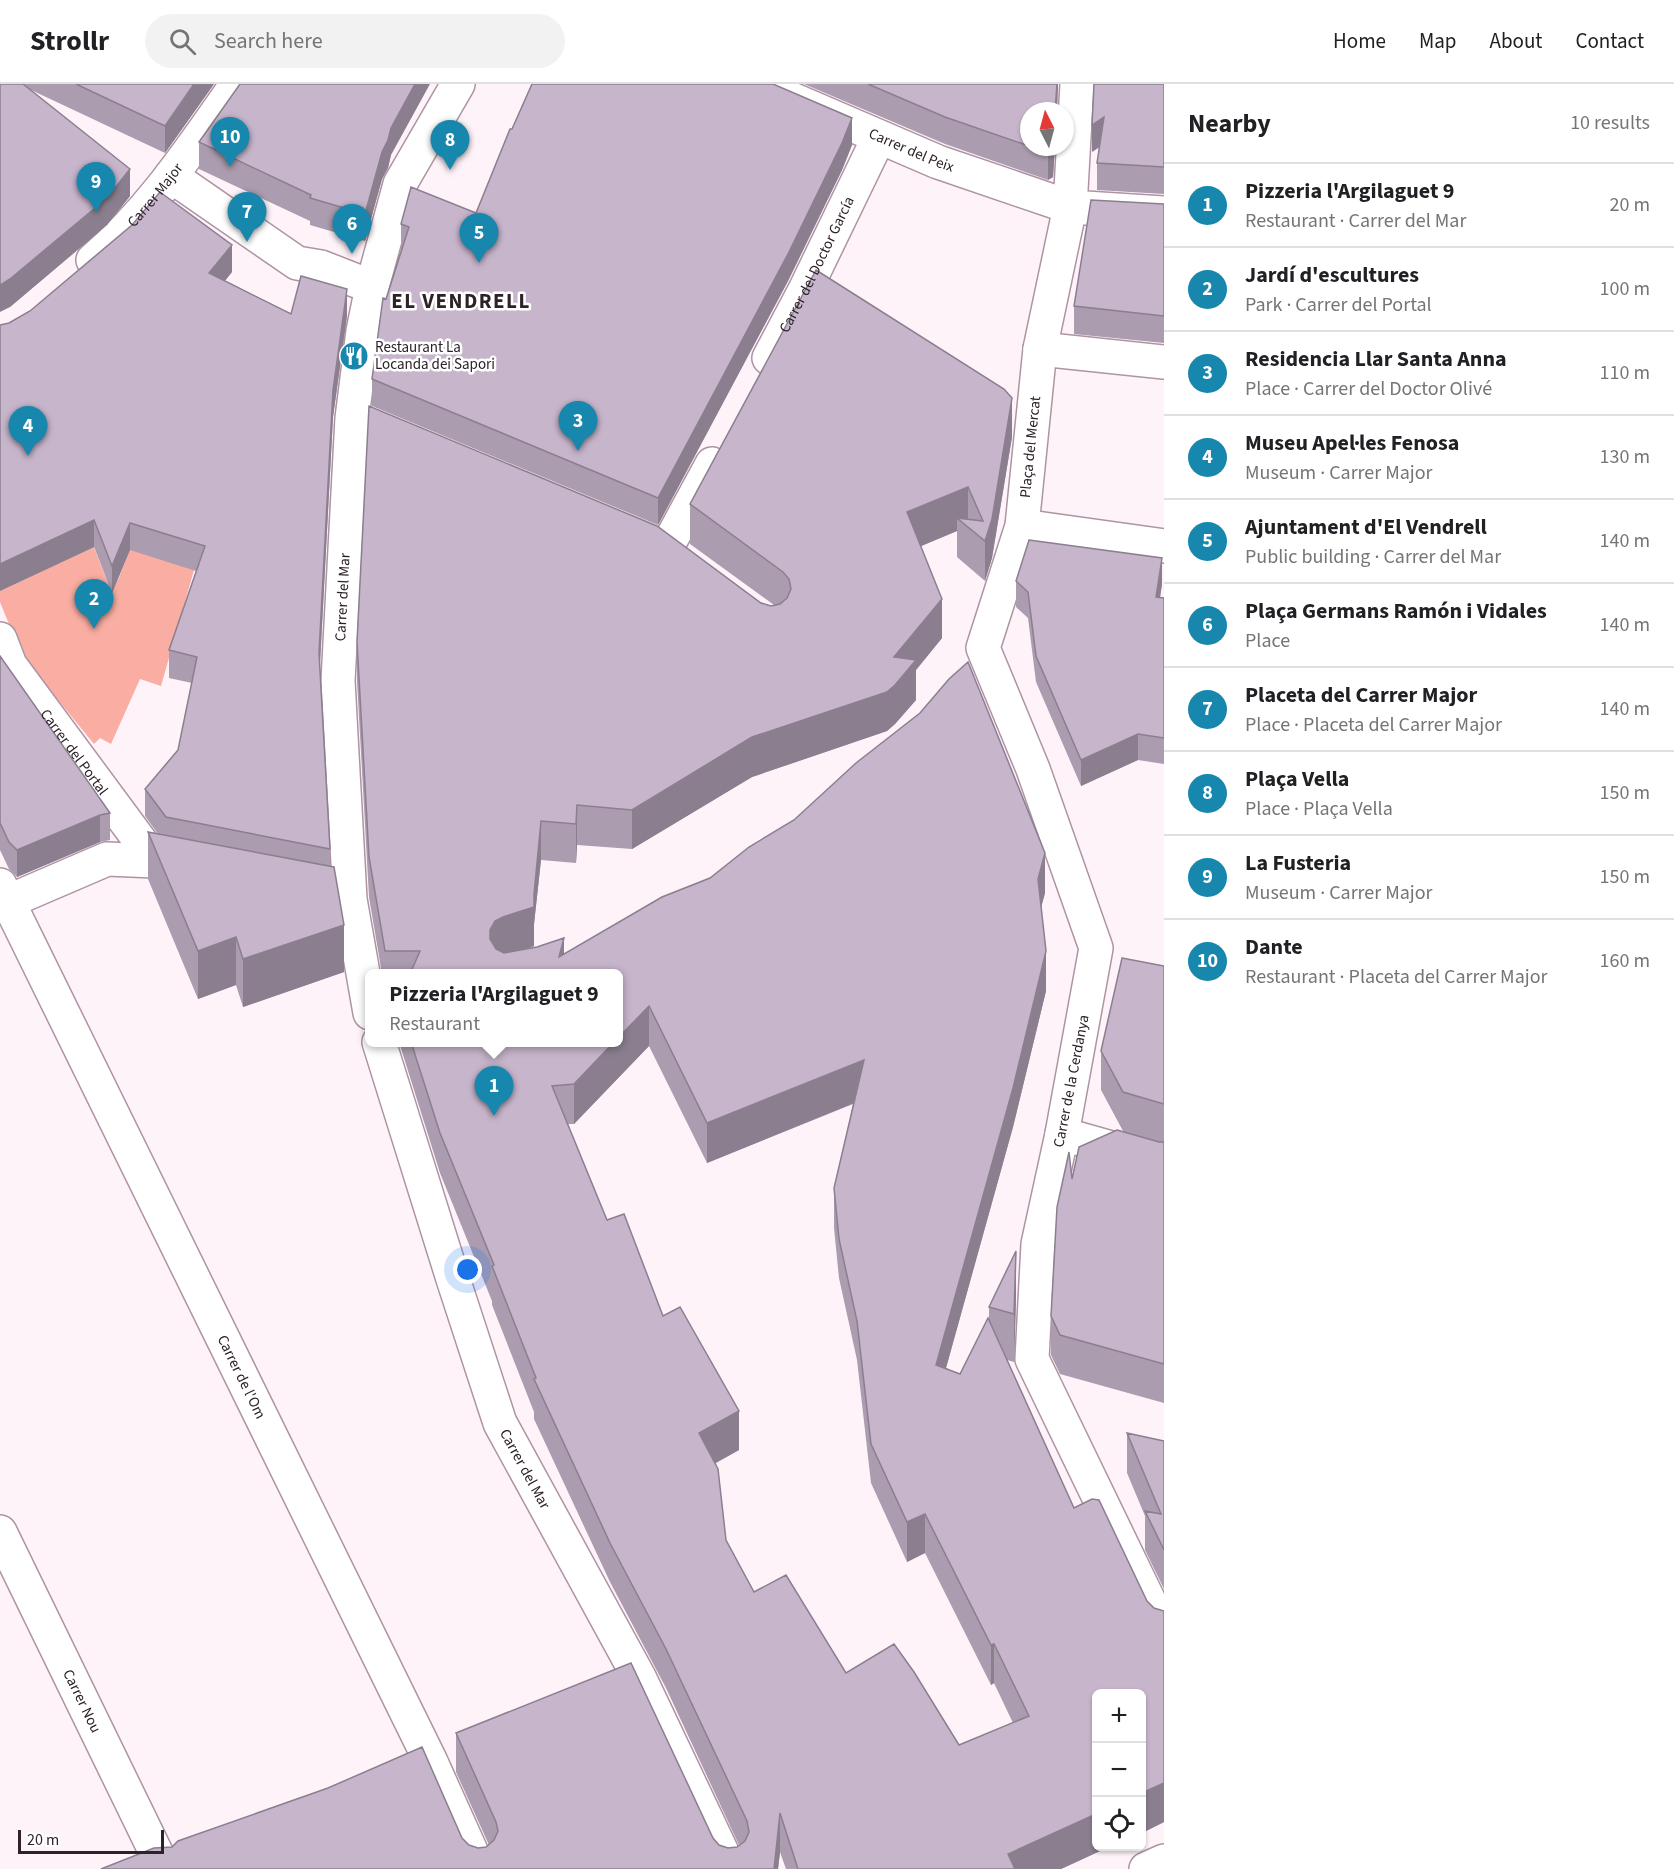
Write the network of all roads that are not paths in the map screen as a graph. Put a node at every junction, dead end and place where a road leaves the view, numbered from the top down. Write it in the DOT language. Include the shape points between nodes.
graph roads {
  1 [pos="237,84"];
  2 [pos="458,84"];
  3 [pos="757,84"];
  4 [pos="1077,84"];
  5 [pos="879,137"];
  6 [pos="171,176"];
  7 [pos="1070,207"];
  8 [pos="1164,213"];
  9 [pos="75,276"];
  10 [pos="372,287"];
  11 [pos="1040,349"];
  12 [pos="1164,362"];
  13 [pos="755,384"];
  14 [pos="352,417"];
  15 [pos="384,431"];
  16 [pos="727,436"];
  17 [pos="1022,526"];
  18 [pos="634,536"];
  19 [pos="1164,546"];
  20 [pos="0,639"];
  21 [pos="982,648"];
  22 [pos="960,675"];
  23 [pos="155,861"];
  24 [pos="223,874"];
  25 [pos="315,892"];
  26 [pos="2,897"];
  27 [pos="350,898"];
  28 [pos="365,989"];
  29 [pos="381,1047"];
  30 [pos="1062,1134"];
  31 [pos="1164,1163"];
  32 [pos="0,1532"];
  33 [pos="1164,1632"];
  34 [pos="640,1679"];
  35 [pos="607,1692"];
  36 [pos="194,1855"];
  37 [pos="1164,1861"];
  38 [pos="160,1868"];
  39 [pos="479,1869"];
  40 [pos="730,1869"];
  41 [pos="1146,1869"];
  1 -- 6 [label="street, Carrer Major"];
  2 -- 10 [label="street, Carrer del Mar" via="400,184"];
  3 -- 5 [label="street, Carrer del Peix"];
  4 -- 7 [label="street, Plaça del Mercat"];
  5 -- 7 [label="street, Carrer del Peix" via="938,162"];
  5 -- 13 [label="street, Carrer del Doctor García"];
  6 -- 9 [label="street, Carrer Major" via="120,238"];
  6 -- 10 [label="street" via="309,265"];
  7 -- 8 [label="street, Carrer del Peix"];
  7 -- 11 [label="street, Plaça del Mercat"];
  10 -- 14 [label="street, Carrer del Mar"];
  11 -- 12 [label="street"];
  11 -- 17 [label="street, Plaça del Mercat"];
  14 -- 15 [label="street"];
  14 -- 27 [label="street, Carrer del Mar" via="338,681"];
  16 -- 18 [label="street" via="676,556"];
  17 -- 19 [label="street"];
  17 -- 21 [label="street"];
  20 -- 23 [label="street, Carrer del Portal" via="10,665"];
  21 -- 22 [label="street"];
  21 -- 30 [label="street, Carrer de la Cerdanya" via="1033,769 1096,948"];
  23 -- 24 [label="street"];
  23 -- 26 [label="street" via="107,859"];
  25 -- 27 [label="street"];
  26 -- 39 [label="street, Carrer de l'Om" via="431,1762"];
  27 -- 28 [label="street, Carrer del Mar"];
  29 -- 34 [label="street, Carrer del Mar" via="500,1423"];
  30 -- 31 [label="street"];
  30 -- 33 [label="street, Carrer de la Cerdanya" via="1038,1244 1032,1359"];
  32 -- 38 [label="street, Carrer Nou"];
  34 -- 35 [label="street"];
  34 -- 40 [label="street, Carrer del Mar"];
  36 -- 38 [label="street"];
  37 -- 41 [label="street"];
}
